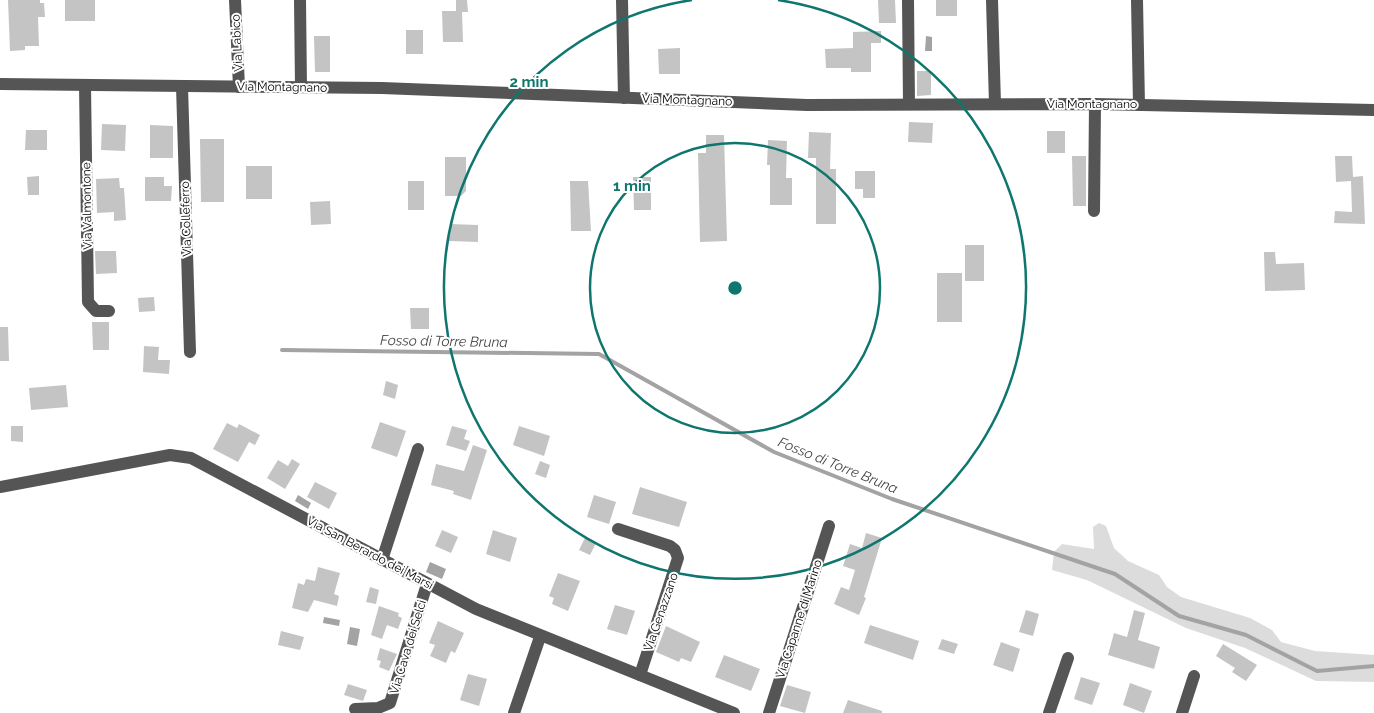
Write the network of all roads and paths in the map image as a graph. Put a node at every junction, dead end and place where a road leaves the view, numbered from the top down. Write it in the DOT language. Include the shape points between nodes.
graph roads {
  1 [pos="235,0"];
  2 [pos="300,0"];
  3 [pos="622,0"];
  4 [pos="908,0"];
  5 [pos="992,0"];
  6 [pos="1137,0"];
  7 [pos="0,84"];
  8 [pos="85,85"];
  9 [pos="182,86"];
  10 [pos="239,87"];
  11 [pos="301,87"];
  12 [pos="624,98"];
  13 [pos="909,104"];
  14 [pos="995,104"];
  15 [pos="1095,104"];
  16 [pos="1139,104"];
  17 [pos="1374,110"];
  18 [pos="1094,211"];
  19 [pos="109,311"];
  20 [pos="190,352"];
  21 [pos="418,449"];
  22 [pos="0,488"];
  23 [pos="829,526"];
  24 [pos="618,529"];
  25 [pos="382,560"];
  26 [pos="427,584"];
  27 [pos="540,637"];
  28 [pos="1068,658"];
  29 [pos="640,676"];
  30 [pos="1194,676"];
  31 [pos="355,709"];
  32 [pos="514,713"];
  33 [pos="734,713"];
  34 [pos="769,713"];
  35 [pos="1049,713"];
  36 [pos="1182,713"];
  1 -- 10 [label="street, Via Labico"];
  2 -- 11 [label="street"];
  3 -- 12 [label="street"];
  4 -- 13 [label="street"];
  5 -- 14 [label="street"];
  6 -- 16 [label="street"];
  7 -- 8 [label="street, Via Montagnano"];
  8 -- 9 [label="street, Via Montagnano"];
  8 -- 19 [label="street, Via Valmontone" via="88,302 96,310"];
  9 -- 10 [label="street, Via Montagnano"];
  9 -- 20 [label="street, Via Colleferro"];
  10 -- 11 [label="street, Via Montagnano"];
  11 -- 12 [label="street, Via Montagnano"];
  12 -- 13 [label="street, Via Montagnano" via="808,105"];
  13 -- 14 [label="street, Via Montagnano"];
  14 -- 15 [label="street, Via Montagnano"];
  15 -- 16 [label="street, Via Montagnano"];
  15 -- 18 [label="street"];
  16 -- 17 [label="street, Via Montagnano"];
  21 -- 25 [label="street"];
  22 -- 25 [label="street, Via San Berardo dei Marsi" via="170,455 185,456"];
  23 -- 34 [label="street, Via Capanne di Marino"];
  24 -- 29 [label="street, Via Genazzano" via="670,546 678,558"];
  25 -- 26 [label="street, Via San Berardo dei Marsi"];
  26 -- 27 [label="street, Via San Berardo dei Marsi" via="476,610"];
  26 -- 31 [label="street, Via Cava dei Selci" via="390,703 382,707"];
  27 -- 29 [label="street, Via San Berardo dei Marsi"];
  27 -- 32 [label="street"];
  28 -- 35 [label="street"];
  29 -- 33 [label="street, Via San Berardo dei Marsi"];
  30 -- 36 [label="street"];
}
